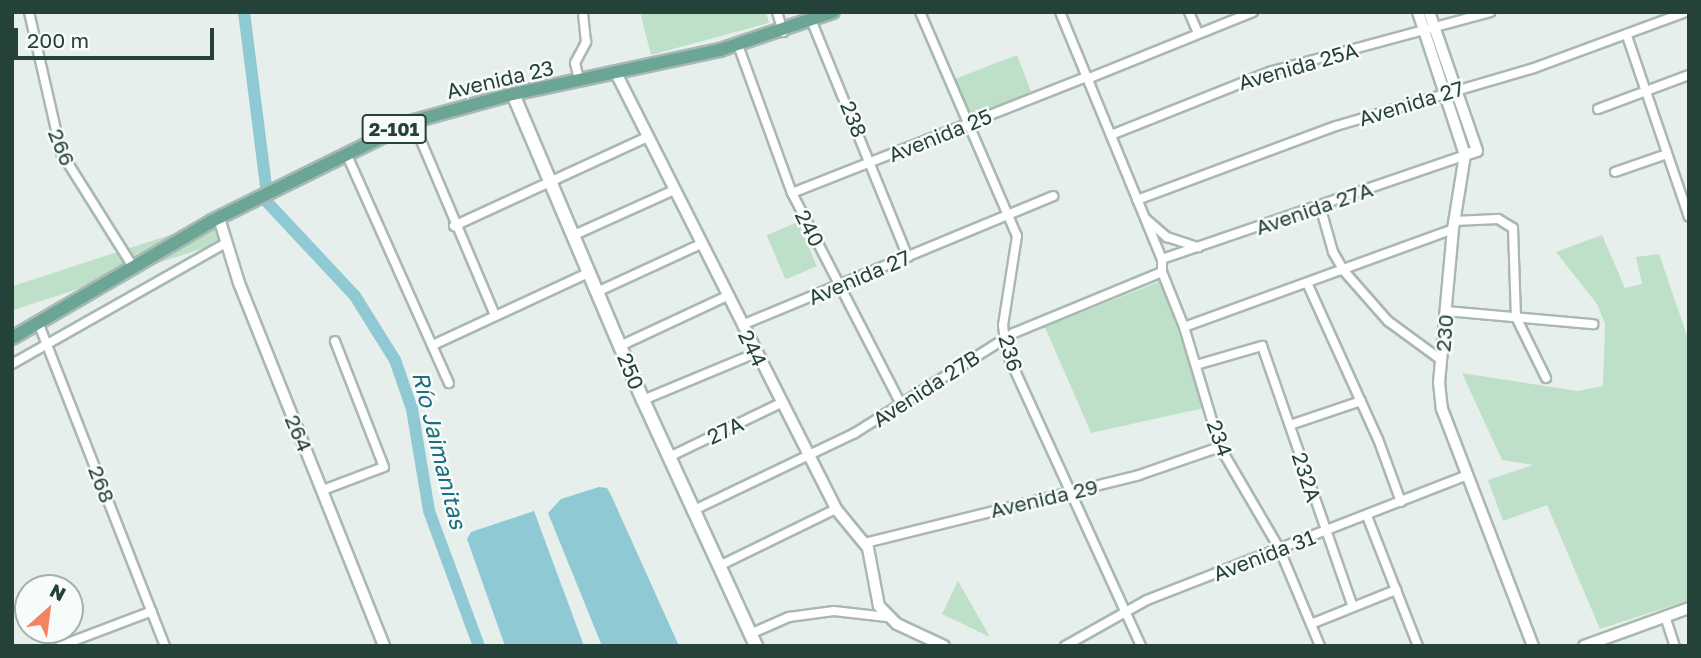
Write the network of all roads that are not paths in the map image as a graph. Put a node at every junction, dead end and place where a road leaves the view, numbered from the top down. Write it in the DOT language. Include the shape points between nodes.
graph roads {
  1 [pos="29,12"];
  2 [pos="583,12"];
  3 [pos="778,12"];
  4 [pos="833,12"];
  5 [pos="920,12"];
  6 [pos="1060,12"];
  7 [pos="1189,12"];
  8 [pos="1253,12"];
  9 [pos="1418,12"];
  10 [pos="1429,12"];
  11 [pos="1490,12"];
  12 [pos="1686,12"];
  13 [pos="812,22"];
  14 [pos="1428,30"];
  15 [pos="783,32"];
  16 [pos="1198,33"];
  17 [pos="1627,36"];
  18 [pos="738,45"];
  19 [pos="617,75"];
  20 [pos="1689,75"];
  21 [pos="1087,78"];
  22 [pos="579,80"];
  23 [pos="1645,90"];
  24 [pos="1450,91"];
  25 [pos="513,94"];
  26 [pos="1598,109"];
  27 [pos="969,124"];
  28 [pos="1111,135"];
  29 [pos="419,136"];
  30 [pos="645,138"];
  31 [pos="346,153"];
  32 [pos="1667,153"];
  33 [pos="1465,155"];
  34 [pos="872,163"];
  35 [pos="1615,172"];
  36 [pos="550,181"];
  37 [pos="672,191"];
  38 [pos="792,193"];
  39 [pos="1053,196"];
  40 [pos="1138,200"];
  41 [pos="1320,206"];
  42 [pos="1007,214"];
  43 [pos="1689,217"];
  44 [pos="219,218"];
  45 [pos="1145,219"];
  46 [pos="1453,225"];
  47 [pos="454,226"];
  48 [pos="572,236"];
  49 [pos="226,243"];
  50 [pos="701,244"];
  51 [pos="1201,247"];
  52 [pos="908,257"];
  53 [pos="1162,258"];
  54 [pos="133,267"];
  55 [pos="1344,271"];
  56 [pos="588,272"];
  57 [pos="1162,272"];
  58 [pos="839,285"];
  59 [pos="1308,285"];
  60 [pos="597,292"];
  61 [pos="727,296"];
  62 [pos="1446,312"];
  63 [pos="495,315"];
  64 [pos="1516,317"];
  65 [pos="38,322"];
  66 [pos="1593,324"];
  67 [pos="742,325"];
  68 [pos="1184,327"];
  69 [pos="12,338"];
  70 [pos="1003,339"];
  71 [pos="335,341"];
  72 [pos="47,345"];
  73 [pos="433,345"];
  74 [pos="620,346"];
  75 [pos="756,353"];
  76 [pos="1441,360"];
  77 [pos="12,364"];
  78 [pos="1196,365"];
  79 [pos="1546,379"];
  80 [pos="449,383"];
  81 [pos="643,400"];
  82 [pos="1362,401"];
  83 [pos="900,402"];
  84 [pos="781,403"];
  85 [pos="1290,425"];
  86 [pos="1220,447"];
  87 [pos="668,457"];
  88 [pos="809,457"];
  89 [pos="1468,475"];
  90 [pos="323,489"];
  91 [pos="1068,494"];
  92 [pos="1401,502"];
  93 [pos="836,509"];
  94 [pos="692,511"];
  95 [pos="1367,516"];
  96 [pos="1325,531"];
  97 [pos="865,543"];
  98 [pos="1279,548"];
  99 [pos="719,566"];
  100 [pos="1396,590"];
  101 [pos="1353,607"];
  102 [pos="1689,608"];
  103 [pos="152,611"];
  104 [pos="1124,611"];
  105 [pos="1665,616"];
  106 [pos="887,617"];
  107 [pos="1311,624"];
  108 [pos="753,640"];
  109 [pos="60,646"];
  110 [pos="165,646"];
  111 [pos="384,646"];
  112 [pos="944,646"];
  113 [pos="1065,646"];
  114 [pos="1141,646"];
  115 [pos="1320,646"];
  116 [pos="1418,646"];
  117 [pos="1534,646"];
  118 [pos="1584,646"];
  119 [pos="1675,646"];
  1 -- 54 [label="street, 266" via="61,152"];
  2 -- 22 [label="street" via="586,42 575,63"];
  3 -- 15 [label="street"];
  4 -- 13 [label="main road, Avenida 23 / 2-101"];
  5 -- 27 [label="street, 236"];
  6 -- 21 [label="street, 234"];
  7 -- 16 [label="street"];
  8 -- 16 [label="street, Avenida 25"];
  9 -- 14 [label="street, 230"];
  10 -- 14 [label="street, 230"];
  11 -- 14 [label="street, Avenida 25A"];
  12 -- 17 [label="street, Avenida 27"];
  13 -- 15 [label="main road, Avenida 23 / 2-101"];
  13 -- 34 [label="street, 238"];
  14 -- 24 [label="street, 230"];
  14 -- 28 [label="street, Avenida 25A" via="1272,71"];
  15 -- 18 [label="main road, Avenida 23 / 2-101"];
  16 -- 21 [label="street, Avenida 25"];
  17 -- 23 [label="street"];
  17 -- 24 [label="street, Avenida 27"];
  18 -- 19 [label="main road, Avenida 23 / 2-101"];
  18 -- 38 [label="street, 240"];
  19 -- 22 [label="main road, Avenida 23 / 2-101"];
  19 -- 30 [label="street, 244"];
  20 -- 23 [label="street"];
  21 -- 27 [label="street, Avenida 25"];
  21 -- 28 [label="street, 234"];
  22 -- 25 [label="main road, Avenida 23 / 2-101"];
  23 -- 26 [label="street"];
  23 -- 32 [label="street"];
  24 -- 33 [label="street, 230"];
  24 -- 33 [label="street, 230" via="1477,151"];
  24 -- 40 [label="street, Avenida 27" via="1336,126"];
  25 -- 31 [label="main road, Avenida 23 / 2-101" via="414,121"];
  25 -- 36 [label="main road, 250"];
  27 -- 34 [label="street, Avenida 25"];
  27 -- 42 [label="street, 236"];
  28 -- 40 [label="street, 234"];
  29 -- 47 [label="street"];
  30 -- 36 [label="street"];
  30 -- 37 [label="street, 244"];
  31 -- 44 [label="main road, Avenida 23 / 2-101"];
  31 -- 73 [label="street"];
  32 -- 35 [label="street"];
  32 -- 43 [label="street"];
  33 -- 41 [label="street, Avenida 27A"];
  33 -- 46 [label="street, 230"];
  34 -- 38 [label="street, Avenida 25"];
  34 -- 52 [label="street, 238"];
  36 -- 47 [label="street"];
  36 -- 48 [label="main road, 250"];
  37 -- 48 [label="street"];
  37 -- 50 [label="street, 244"];
  38 -- 58 [label="street, 240"];
  39 -- 42 [label="street, Avenida 27"];
  40 -- 45 [label="street, 234"];
  41 -- 51 [label="street, Avenida 27A"];
  41 -- 55 [label="street"];
  42 -- 52 [label="street, Avenida 27"];
  42 -- 70 [label="street, 236" via="1016,246"];
  44 -- 49 [label="street, 264"];
  44 -- 54 [label="main road, Avenida 23 / 2-101"];
  45 -- 51 [label="street" via="1167,237"];
  45 -- 53 [label="street, 234"];
  46 -- 55 [label="street"];
  46 -- 62 [label="street, 230"];
  46 -- 64 [label="street" via="1498,219 1513,228"];
  47 -- 63 [label="street"];
  48 -- 56 [label="main road, 250"];
  49 -- 72 [label="street"];
  49 -- 90 [label="street, 264"];
  50 -- 60 [label="street"];
  50 -- 61 [label="street, 244"];
  51 -- 53 [label="street, Avenida 27A"];
  52 -- 58 [label="street, Avenida 27"];
  53 -- 57 [label="street, 234"];
  54 -- 65 [label="main road, Avenida 23 / 2-101"];
  55 -- 59 [label="street"];
  55 -- 76 [label="street" via="1388,321"];
  56 -- 60 [label="main road, 250"];
  56 -- 63 [label="street"];
  57 -- 68 [label="street, 234"];
  57 -- 70 [label="street, Avenida 27B"];
  58 -- 67 [label="street, Avenida 27"];
  58 -- 83 [label="street, 240"];
  59 -- 68 [label="street"];
  59 -- 82 [label="street"];
  60 -- 74 [label="main road, 250"];
  61 -- 67 [label="street, 244"];
  61 -- 74 [label="street"];
  62 -- 64 [label="street"];
  62 -- 76 [label="street, 230"];
  63 -- 73 [label="street"];
  64 -- 66 [label="street"];
  64 -- 79 [label="street"];
  65 -- 69 [label="main road, Avenida 23 / 2-101"];
  65 -- 72 [label="street, 268"];
  67 -- 75 [label="street, 244"];
  68 -- 78 [label="street, 234"];
  70 -- 83 [label="street, Avenida 27B"];
  70 -- 91 [label="street, 236"];
  71 -- 90 [label="street" via="384,467"];
  72 -- 77 [label="street"];
  72 -- 103 [label="street, 268"];
  73 -- 80 [label="street"];
  74 -- 81 [label="main road, 250"];
  75 -- 81 [label="street"];
  75 -- 84 [label="street, 244"];
  76 -- 89 [label="street, 230" via="1443,409"];
  78 -- 85 [label="street, 232A" via="1262,346"];
  78 -- 86 [label="street, 234"];
  81 -- 87 [label="main road, 250"];
  82 -- 85 [label="street"];
  82 -- 92 [label="street"];
  83 -- 88 [label="street, Avenida 27B"];
  84 -- 87 [label="street, 27A"];
  84 -- 88 [label="street, 244"];
  85 -- 96 [label="street, 232A"];
  86 -- 91 [label="street, Avenida 29"];
  86 -- 98 [label="street, 234"];
  87 -- 94 [label="main road, 250"];
  88 -- 93 [label="street, 244"];
  88 -- 94 [label="street, Avenida 27B"];
  89 -- 92 [label="street, Avenida 31"];
  89 -- 117 [label="street, 230"];
  90 -- 111 [label="street, 264"];
  91 -- 97 [label="street, Avenida 29"];
  91 -- 104 [label="street, 236"];
  92 -- 95 [label="street, Avenida 31"];
  93 -- 97 [label="street, 244"];
  93 -- 99 [label="street"];
  94 -- 99 [label="main road, 250"];
  95 -- 96 [label="street, Avenida 31"];
  95 -- 100 [label="street"];
  96 -- 98 [label="street, Avenida 31"];
  96 -- 101 [label="street, 232A"];
  97 -- 106 [label="street, 244" via="876,595"];
  98 -- 104 [label="street, Avenida 31"];
  98 -- 107 [label="street, 234"];
  99 -- 108 [label="main road, 250"];
  100 -- 101 [label="street"];
  100 -- 116 [label="street"];
  101 -- 107 [label="street"];
  102 -- 105 [label="street"];
  103 -- 109 [label="street"];
  103 -- 110 [label="street, 268"];
  104 -- 113 [label="street, Avenida 31"];
  104 -- 114 [label="street, 236"];
  105 -- 118 [label="street"];
  105 -- 119 [label="street"];
  106 -- 108 [label="street" via="834,611 789,617"];
  106 -- 112 [label="street"];
  107 -- 115 [label="street, 234"];
}
